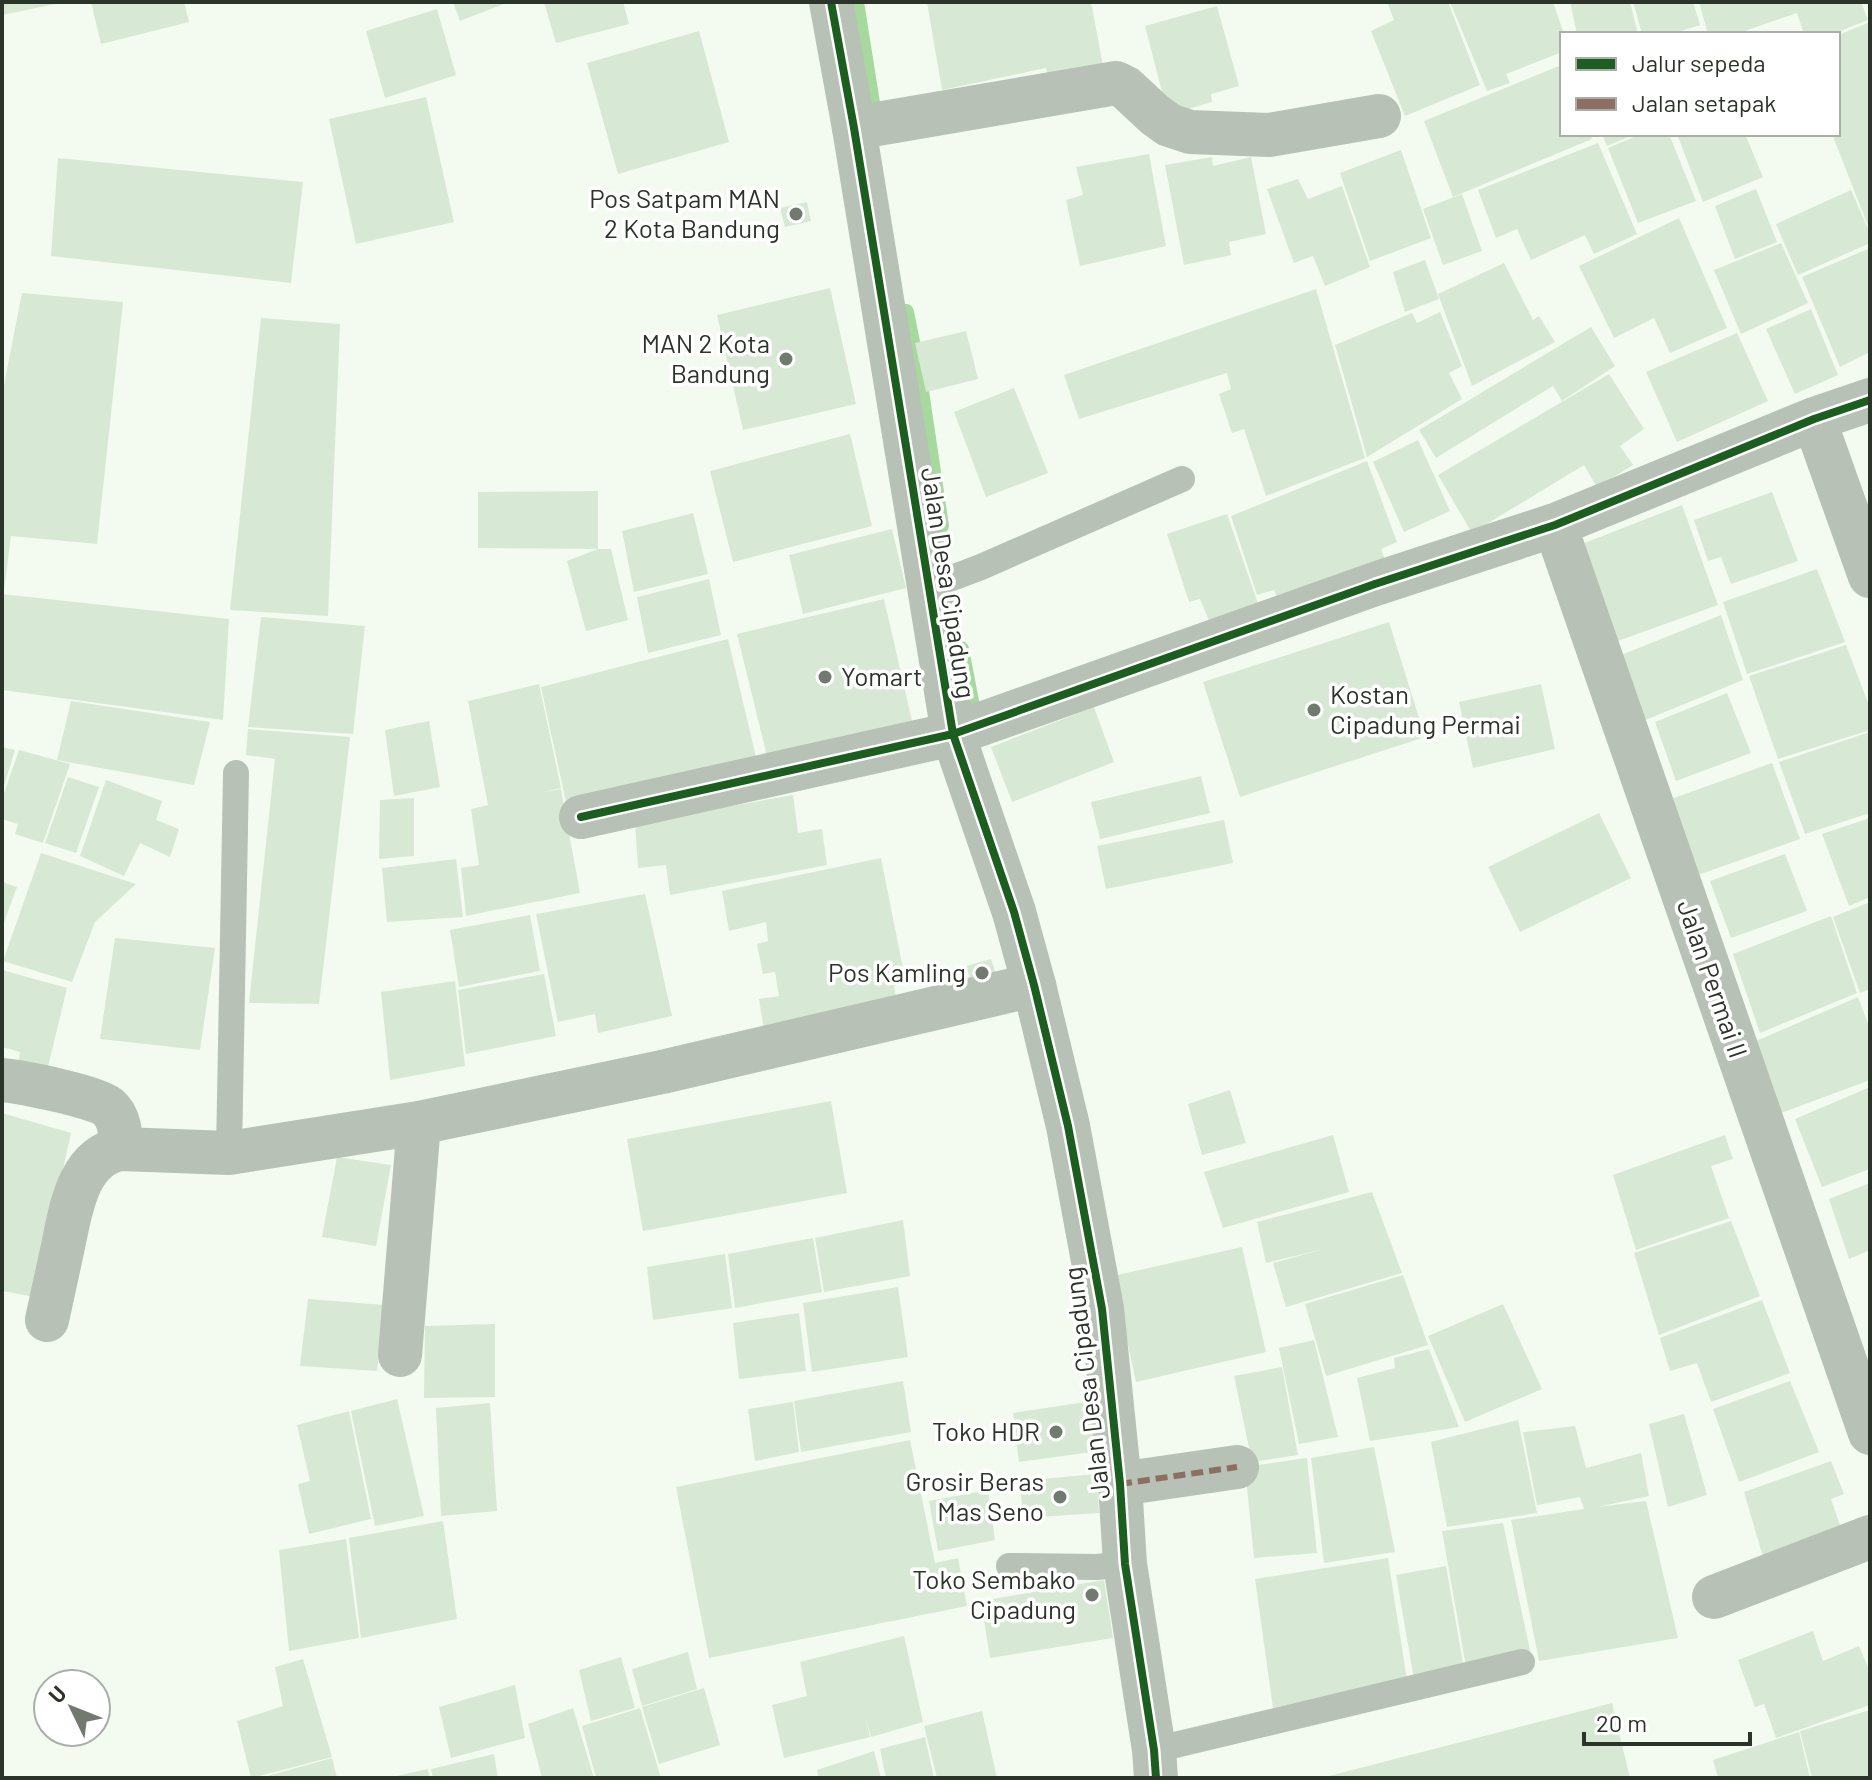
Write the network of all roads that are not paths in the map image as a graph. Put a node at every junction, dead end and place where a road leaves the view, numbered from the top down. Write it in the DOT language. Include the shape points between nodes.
graph roads {
  1 [pos="831,2"];
  2 [pos="1379,116"];
  3 [pos="854,128"];
  4 [pos="1870,400"];
  5 [pos="1814,419"];
  6 [pos="1182,479"];
  7 [pos="1555,525"];
  8 [pos="1870,576"];
  9 [pos="928,587"];
  10 [pos="953,734"];
  11 [pos="236,773"];
  12 [pos="581,817"];
  13 [pos="1034,985"];
  14 [pos="2,1080"];
  15 [pos="419,1123"];
  16 [pos="121,1149"];
  17 [pos="229,1153"];
  18 [pos="47,1320"];
  19 [pos="400,1355"];
  20 [pos="1870,1433"];
  21 [pos="1237,1467"];
  22 [pos="1120,1484"];
  23 [pos="1870,1537"];
  24 [pos="1125,1564"];
  25 [pos="1009,1566"];
  26 [pos="1714,1597"];
  27 [pos="1522,1662"];
  28 [pos="1155,1764"];
  1 -- 3 [label="street, Jalan Desa Cipadung"];
  2 -- 3 [label="street" via="1269,135 1190,132 1169,125 1116,83"];
  3 -- 9 [label="street, Jalan Desa Cipadung"];
  4 -- 5 [label="street"];
  5 -- 7 [label="street"];
  5 -- 8 [label="street"];
  6 -- 9 [label="lane"];
  7 -- 10 [label="street"];
  7 -- 20 [label="street, Jalan Permai II"];
  9 -- 10 [label="street, Jalan Desa Cipadung"];
  10 -- 12 [label="street"];
  10 -- 13 [label="street, Jalan Desa Cipadung"];
  11 -- 17 [label="lane"];
  13 -- 15 [label="street"];
  13 -- 22 [label="street, Jalan Desa Cipadung" via="1068,1126 1102,1309"];
  14 -- 16 [label="street" via="94,1099 110,1108 118,1121"];
  15 -- 17 [label="street"];
  15 -- 19 [label="street"];
  16 -- 17 [label="street"];
  16 -- 18 [label="street" via="101,1156 74,1199"];
  21 -- 22 [label="street"];
  22 -- 24 [label="street, Jalan Desa Cipadung"];
  23 -- 26 [label="street"];
  24 -- 25 [label="lane"];
  24 -- 28 [label="street, Jalan Desa Cipadung"];
  27 -- 28 [label="lane"];
}
